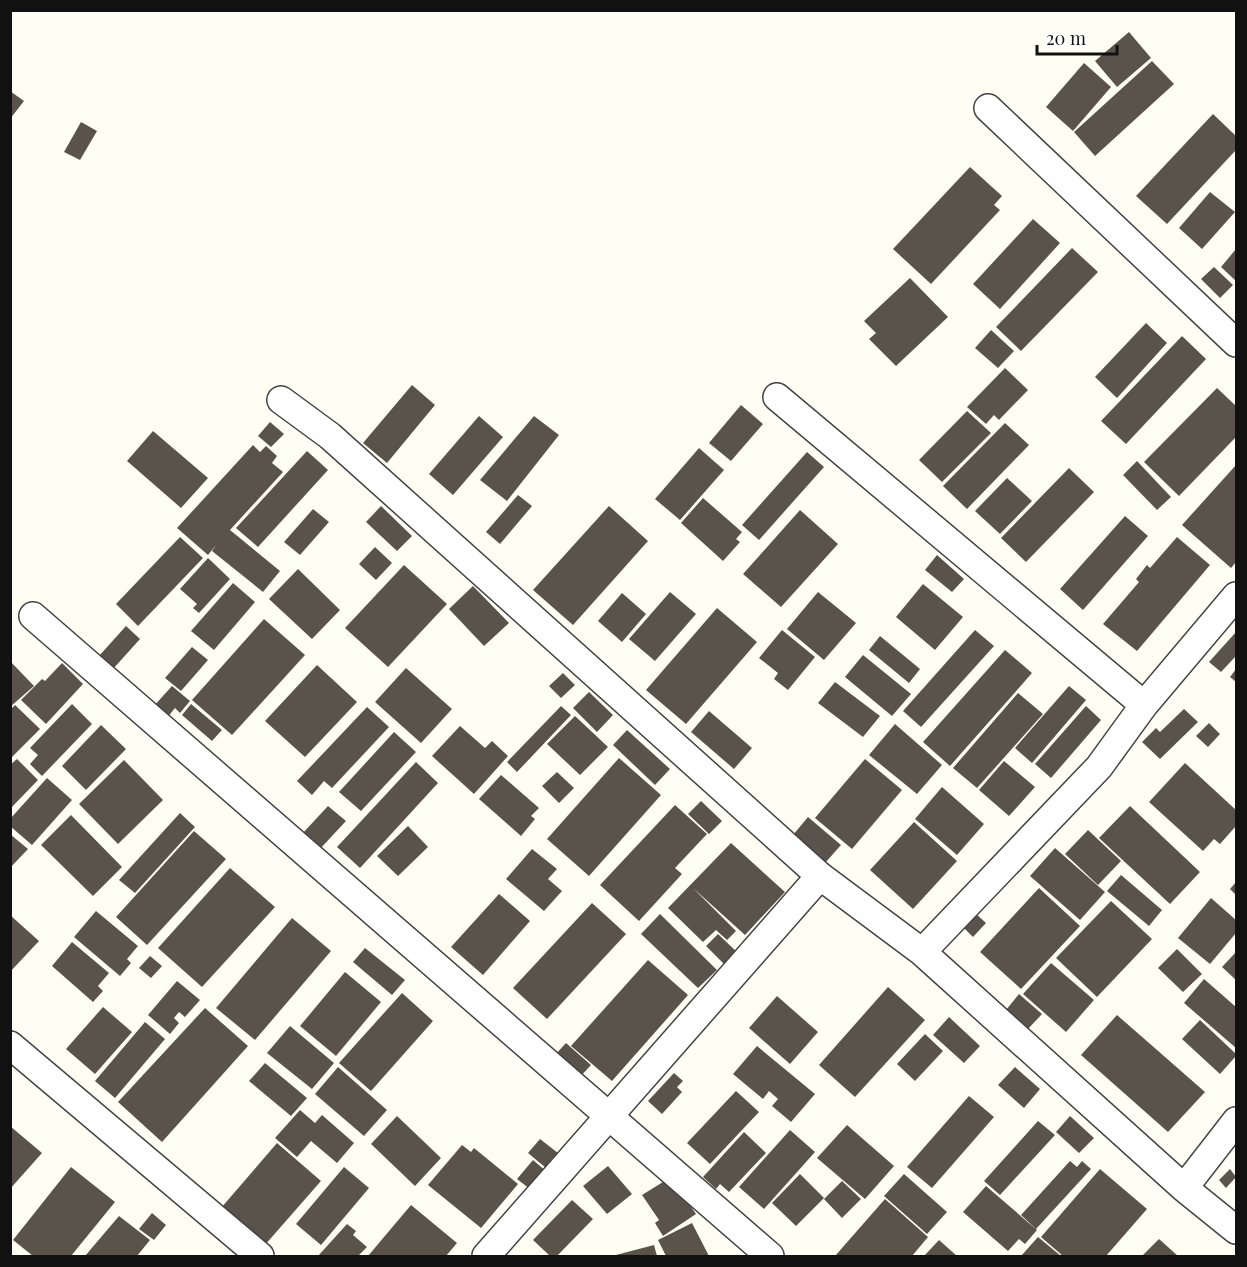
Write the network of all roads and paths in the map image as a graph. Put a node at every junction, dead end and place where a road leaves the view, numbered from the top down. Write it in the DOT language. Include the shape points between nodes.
graph roads {
  1 [pos="988,108"];
  2 [pos="1236,342"];
  3 [pos="777,397"];
  4 [pos="281,400"];
  5 [pos="1236,596"];
  6 [pos="33,616"];
  7 [pos="1144,705"];
  8 [pos="820,876"];
  9 [pos="922,952"];
  10 [pos="10,1046"];
  11 [pos="609,1115"];
  12 [pos="1236,1121"];
  13 [pos="1184,1188"];
  14 [pos="1236,1230"];
  15 [pos="260,1257"];
  16 [pos="486,1257"];
  17 [pos="770,1257"];
  1 -- 2 [label="street"];
  3 -- 7 [label="street"];
  4 -- 8 [label="street" via="330,436"];
  5 -- 7 [label="street"];
  6 -- 11 [label="street"];
  7 -- 9 [label="street" via="1099,767"];
  8 -- 9 [label="street"];
  8 -- 11 [label="street"];
  9 -- 13 [label="street"];
  10 -- 15 [label="street"];
  11 -- 16 [label="street"];
  11 -- 17 [label="street"];
  12 -- 13 [label="street"];
  13 -- 14 [label="street"];
}
